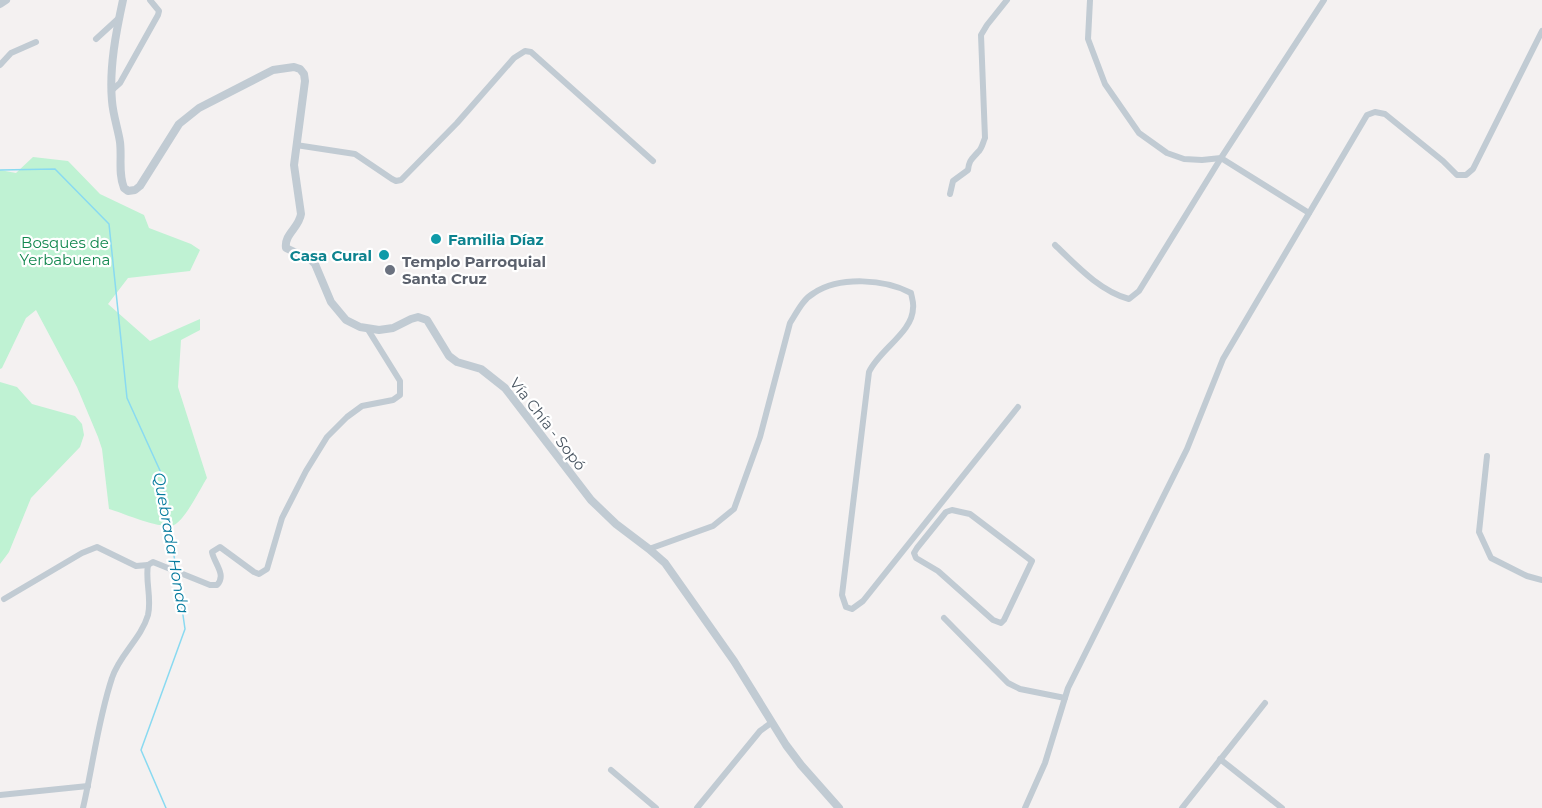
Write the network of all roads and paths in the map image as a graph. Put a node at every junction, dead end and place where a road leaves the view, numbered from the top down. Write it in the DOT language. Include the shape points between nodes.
graph roads {
  1 [pos="6,0"];
  2 [pos="123,0"];
  3 [pos="150,0"];
  4 [pos="1007,0"];
  5 [pos="1090,0"];
  6 [pos="1324,0"];
  7 [pos="0,4"];
  8 [pos="120,17"];
  9 [pos="1542,31"];
  10 [pos="96,39"];
  11 [pos="36,42"];
  12 [pos="0,65"];
  13 [pos="111,91"];
  14 [pos="296,145"];
  15 [pos="1221,158"];
  16 [pos="653,160"];
  17 [pos="950,194"];
  18 [pos="1309,213"];
  19 [pos="1055,245"];
  20 [pos="367,328"];
  21 [pos="1018,407"];
  22 [pos="1487,456"];
  23 [pos="930,519"];
  24 [pos="936,525"];
  25 [pos="649,549"];
  26 [pos="148,565"];
  27 [pos="1542,580"];
  28 [pos="4,599"];
  29 [pos="944,618"];
  30 [pos="1065,698"];
  31 [pos="1265,703"];
  32 [pos="771,723"];
  33 [pos="1220,759"];
  34 [pos="611,770"];
  35 [pos="88,786"];
  36 [pos="0,795"];
  37 [pos="83,808"];
  38 [pos="656,808"];
  39 [pos="697,808"];
  40 [pos="839,808"];
  41 [pos="1024,808"];
  42 [pos="1182,808"];
  43 [pos="1282,808"];
  1 -- 7 [label="street"];
  2 -- 8 [label="street"];
  3 -- 13 [label="street" via="159,10 158,15 120,83"];
  4 -- 17 [label="street" via="981,35 985,138 980,152 972,156 968,170 953,181"];
  5 -- 15 [label="street" via="1088,39 1105,84 1139,133 1167,153 1184,159"];
  6 -- 15 [label="street"];
  8 -- 10 [label="street"];
  8 -- 13 [label="street"];
  9 -- 18 [label="street" via="1470,172 1457,175 1385,114 1375,112 1367,115"];
  11 -- 12 [label="street" via="11,53"];
  13 -- 14 [label="street" via="121,177 128,191 140,186 179,124 199,108 288,66 300,69 305,81"];
  14 -- 16 [label="street" via="355,154 392,179 401,180 514,57 525,51 537,55"];
  14 -- 20 [label="street" via="295,180 301,214 300,222 287,238 286,248 315,264 331,302 346,320"];
  15 -- 18 [label="street"];
  15 -- 19 [label="street" via="1139,291 1129,299 1097,282"];
  18 -- 30 [label="street" via="1223,358 1187,449"];
  20 -- 25 [label="street, Vía Chía - Sopó" via="393,328 418,317 427,320 449,356 481,369 505,388 581,489 616,524"];
  20 -- 26 [label="street" via="400,381 400,395 362,406 327,437 282,518 267,569 259,574 254,572 220,547 212,552 222,576 217,585 153,562"];
  21 -- 23 [label="street"];
  22 -- 27 [label="street" via="1479,532 1491,558"];
  23 -- 24 [label="street"];
  23 -- 25 [label="street" via="857,607 846,606 842,594 869,372 874,361 905,328 914,309 911,294 898,287 833,284 812,293 790,323 760,436 734,509 713,526"];
  24 -- 24 [label="street" via="914,553 916,558 1001,623 1032,561 965,512 946,512"];
  25 -- 32 [label="street, Vía Chía - Sopó" via="665,563 689,596"];
  26 -- 28 [label="street" via="136,566 97,547"];
  26 -- 35 [label="street" via="149,611 112,678"];
  29 -- 30 [label="street" via="1008,683"];
  30 -- 41 [label="street" via="1044,763"];
  31 -- 33 [label="street"];
  32 -- 39 [label="street" via="760,731"];
  32 -- 40 [label="street, Vía Chía - Sopó"];
  33 -- 42 [label="street"];
  33 -- 43 [label="street"];
  34 -- 38 [label="street"];
  35 -- 36 [label="street"];
  35 -- 37 [label="street"];
}
